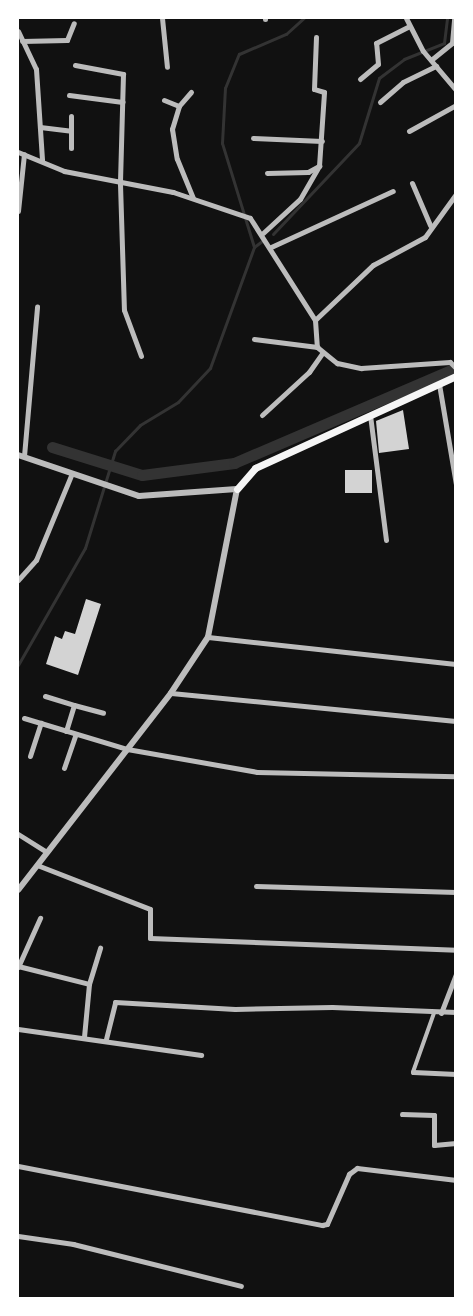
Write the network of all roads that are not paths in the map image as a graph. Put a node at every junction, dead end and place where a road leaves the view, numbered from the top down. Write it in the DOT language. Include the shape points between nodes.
graph roads {
  1 [pos="162,18"];
  2 [pos="406,18"];
  3 [pos="454,18"];
  4 [pos="74,23"];
  5 [pos="408,27"];
  6 [pos="18,31"];
  7 [pos="316,37"];
  8 [pos="22,41"];
  9 [pos="430,59"];
  10 [pos="75,65"];
  11 [pos="436,66"];
  12 [pos="167,67"];
  13 [pos="360,79"];
  14 [pos="456,79"];
  15 [pos="450,82"];
  16 [pos="456,90"];
  17 [pos="191,92"];
  18 [pos="69,96"];
  19 [pos="164,100"];
  20 [pos="123,102"];
  21 [pos="380,102"];
  22 [pos="456,105"];
  23 [pos="179,106"];
  24 [pos="71,116"];
  25 [pos="40,127"];
  26 [pos="71,131"];
  27 [pos="409,131"];
  28 [pos="253,138"];
  29 [pos="322,141"];
  30 [pos="71,148"];
  31 [pos="18,152"];
  32 [pos="24,154"];
  33 [pos="42,160"];
  34 [pos="319,166"];
  35 [pos="267,173"];
  36 [pos="120,184"];
  37 [pos="412,184"];
  38 [pos="393,191"];
  39 [pos="456,194"];
  40 [pos="193,198"];
  41 [pos="18,211"];
  42 [pos="430,225"];
  43 [pos="263,233"];
  44 [pos="271,247"];
  45 [pos="37,307"];
  46 [pos="315,320"];
  47 [pos="254,339"];
  48 [pos="317,347"];
  49 [pos="323,352"];
  50 [pos="141,356"];
  51 [pos="455,367"];
  52 [pos="456,376"];
  53 [pos="439,384"];
  54 [pos="262,415"];
  55 [pos="370,415"];
  56 [pos="21,456"];
  57 [pos="72,473"];
  58 [pos="456,484"];
  59 [pos="237,489"];
  60 [pos="386,540"];
  61 [pos="18,580"];
  62 [pos="208,637"];
  63 [pos="456,664"];
  64 [pos="171,693"];
  65 [pos="45,696"];
  66 [pos="74,705"];
  67 [pos="103,713"];
  68 [pos="24,718"];
  69 [pos="456,720"];
  70 [pos="41,723"];
  71 [pos="66,731"];
  72 [pos="76,734"];
  73 [pos="127,748"];
  74 [pos="30,756"];
  75 [pos="64,768"];
  76 [pos="456,776"];
  77 [pos="18,834"];
  78 [pos="47,852"];
  79 [pos="38,865"];
  80 [pos="256,886"];
  81 [pos="18,890"];
  82 [pos="456,892"];
  83 [pos="40,918"];
  84 [pos="100,948"];
  85 [pos="456,950"];
  86 [pos="18,966"];
  87 [pos="456,974"];
  88 [pos="89,984"];
  89 [pos="456,1012"];
  90 [pos="434,1013"];
  91 [pos="441,1014"];
  92 [pos="18,1029"];
  93 [pos="84,1037"];
  94 [pos="106,1039"];
  95 [pos="201,1055"];
  96 [pos="413,1072"];
  97 [pos="456,1074"];
  98 [pos="402,1114"];
  99 [pos="456,1143"];
  100 [pos="18,1166"];
  101 [pos="456,1180"];
  102 [pos="18,1236"];
  103 [pos="241,1286"];
  1 -- 12 [label="street"];
  2 -- 5 [label="street"];
  3 -- 9 [label="street" via="452,44"];
  4 -- 8 [label="street" via="67,40"];
  5 -- 9 [label="street"];
  5 -- 13 [label="street" via="376,43 378,64"];
  6 -- 8 [label="street"];
  7 -- 29 [label="street" via="314,89 324,92"];
  8 -- 25 [label="street" via="36,69"];
  9 -- 11 [label="street"];
  10 -- 20 [label="street" via="121,73"];
  11 -- 15 [label="street"];
  11 -- 21 [label="street" via="403,82"];
  14 -- 15 [label="street"];
  15 -- 16 [label="street"];
  17 -- 23 [label="street"];
  18 -- 20 [label="street"];
  19 -- 23 [label="street"];
  20 -- 36 [label="street"];
  22 -- 27 [label="street"];
  23 -- 40 [label="street" via="174,144"];
  24 -- 26 [label="street"];
  25 -- 26 [label="street"];
  25 -- 33 [label="street"];
  26 -- 30 [label="street"];
  28 -- 29 [label="street"];
  29 -- 34 [label="street"];
  31 -- 32 [label="street"];
  32 -- 33 [label="street"];
  32 -- 41 [label="street"];
  33 -- 36 [label="street" via="64,171"];
  34 -- 35 [label="street" via="308,172"];
  34 -- 43 [label="street" via="300,199"];
  36 -- 40 [label="street"];
  36 -- 50 [label="street" via="124,310"];
  37 -- 42 [label="street"];
  38 -- 44 [label="street"];
  39 -- 42 [label="street"];
  40 -- 43 [label="street" via="238,212 250,218"];
  42 -- 46 [label="street" via="425,237 373,265"];
  43 -- 44 [label="street"];
  44 -- 46 [label="street"];
  45 -- 56 [label="street"];
  46 -- 48 [label="street"];
  47 -- 48 [label="street"];
  48 -- 49 [label="street"];
  49 -- 51 [label="street" via="337,363 361,368"];
  49 -- 54 [label="street" via="309,372"];
  52 -- 53 [label="main road"];
  53 -- 55 [label="main road"];
  53 -- 58 [label="street"];
  55 -- 59 [label="main road" via="254,468"];
  55 -- 60 [label="street"];
  56 -- 57 [label="street"];
  57 -- 59 [label="street" via="139,496"];
  57 -- 61 [label="street" via="36,560"];
  59 -- 62 [label="street"];
  62 -- 63 [label="street"];
  62 -- 64 [label="street"];
  64 -- 69 [label="street"];
  64 -- 73 [label="street"];
  65 -- 66 [label="street"];
  66 -- 67 [label="street"];
  66 -- 71 [label="street"];
  68 -- 70 [label="street"];
  70 -- 71 [label="street"];
  70 -- 74 [label="street"];
  71 -- 72 [label="street"];
  72 -- 73 [label="street"];
  72 -- 75 [label="street"];
  73 -- 76 [label="street" via="256,772"];
  73 -- 78 [label="street"];
  77 -- 78 [label="street"];
  78 -- 79 [label="street"];
  79 -- 81 [label="street"];
  79 -- 85 [label="street" via="150,909 150,938"];
  80 -- 82 [label="street"];
  83 -- 86 [label="street"];
  84 -- 88 [label="street"];
  86 -- 88 [label="street"];
  87 -- 91 [label="street"];
  88 -- 93 [label="street"];
  89 -- 91 [label="street"];
  90 -- 91 [label="street"];
  90 -- 94 [label="street" via="114,1002"];
  90 -- 96 [label="street"];
  92 -- 93 [label="street"];
  93 -- 94 [label="street"];
  94 -- 95 [label="street"];
  96 -- 97 [label="street"];
  98 -- 99 [label="street" via="434,1115 434,1145"];
  100 -- 101 [label="street" via="322,1225 327,1224 349,1174 357,1168"];
  102 -- 103 [label="street" via="73,1244"];
}
